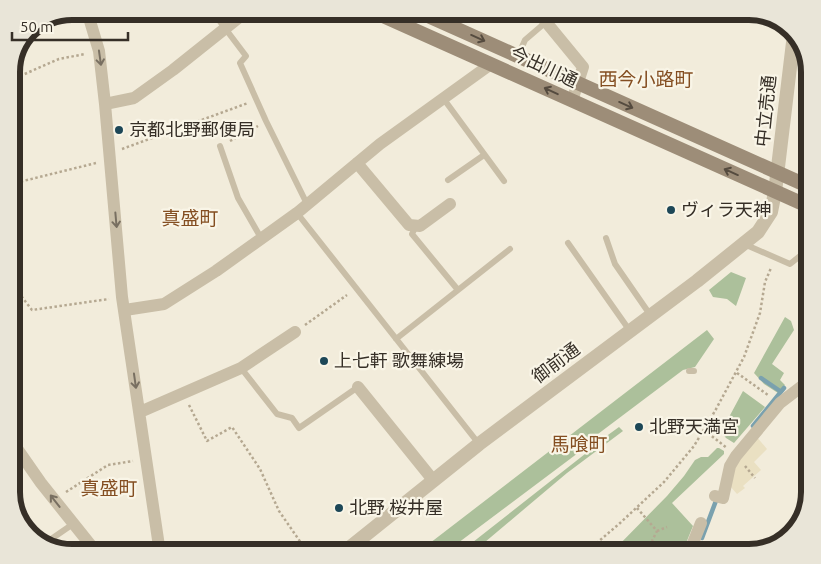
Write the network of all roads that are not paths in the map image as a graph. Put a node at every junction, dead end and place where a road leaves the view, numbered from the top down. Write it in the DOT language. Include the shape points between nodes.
graph roads {
  1 [pos="90,20"];
  2 [pos="219,20"];
  3 [pos="236,20"];
  4 [pos="392,20"];
  5 [pos="438,20"];
  6 [pos="546,22"];
  7 [pos="226,28"];
  8 [pos="793,44"];
  9 [pos="518,56"];
  10 [pos="492,64"];
  11 [pos="578,83"];
  12 [pos="443,98"];
  13 [pos="572,101"];
  14 [pos="105,104"];
  15 [pos="220,146"];
  16 [pos="484,155"];
  17 [pos="357,163"];
  18 [pos="778,173"];
  19 [pos="448,180"];
  20 [pos="504,181"];
  21 [pos="801,183"];
  22 [pos="775,192"];
  23 [pos="307,204"];
  24 [pos="450,204"];
  25 [pos="801,204"];
  26 [pos="297,212"];
  27 [pos="416,226"];
  28 [pos="261,238"];
  29 [pos="606,238"];
  30 [pos="568,243"];
  31 [pos="743,244"];
  32 [pos="510,249"];
  33 [pos="801,255"];
  34 [pos="458,290"];
  35 [pos="125,310"];
  36 [pos="651,316"];
  37 [pos="630,331"];
  38 [pos="295,332"];
  39 [pos="396,338"];
  40 [pos="240,368"];
  41 [pos="358,387"];
  42 [pos="801,387"];
  43 [pos="140,412"];
  44 [pos="479,444"];
  45 [pos="20,453"];
  46 [pos="433,480"];
  47 [pos="715,496"];
  48 [pos="701,523"];
  49 [pos="73,524"];
  50 [pos="51,539"];
  51 [pos="90,544"];
  52 [pos="159,544"];
  53 [pos="354,544"];
  54 [pos="693,544"];
  1 -- 14 [label="street, one-way" via="99,51"];
  2 -- 7 [label="lane"];
  3 -- 7 [label="street"];
  4 -- 10 [label="main road, 今出川通"];
  5 -- 9 [label="main road, 今出川通, one-way"];
  6 -- 9 [label="lane" via="525,40"];
  6 -- 11 [label="street" via="583,67"];
  7 -- 14 [label="street" via="134,98"];
  7 -- 23 [label="lane" via="246,56 240,63"];
  8 -- 18 [label="street, 中立売通"];
  9 -- 11 [label="main road, 今出川通"];
  10 -- 12 [label="street"];
  13 -- 10 [label="main road, 今出川通, one-way"];
  11 -- 13 [label="street"];
  11 -- 18 [label="main road, 今出川通, one-way"];
  12 -- 16 [label="lane"];
  12 -- 17 [label="street"];
  22 -- 13 [label="main road, 今出川通, one-way"];
  14 -- 35 [label="street, one-way"];
  15 -- 28 [label="lane" via="238,198"];
  16 -- 19 [label="lane"];
  16 -- 20 [label="lane"];
  17 -- 23 [label="street"];
  17 -- 27 [label="street" via="409,225"];
  18 -- 21 [label="main road, 今出川通"];
  18 -- 22 [label="street, 中立売通"];
  22 -- 25 [label="main road, 今出川通"];
  22 -- 31 [label="street, 御前通" via="771,212 758,232"];
  23 -- 26 [label="street"];
  24 -- 27 [label="street"];
  26 -- 28 [label="street"];
  26 -- 39 [label="lane"];
  27 -- 34 [label="lane" via="412,234"];
  28 -- 35 [label="street" via="164,304"];
  29 -- 36 [label="lane" via="615,264"];
  30 -- 37 [label="lane"];
  31 -- 33 [label="lane" via="790,264"];
  31 -- 36 [label="street, 御前通"];
  32 -- 34 [label="lane"];
  34 -- 39 [label="lane"];
  35 -- 43 [label="street, one-way"];
  36 -- 37 [label="street, 御前通"];
  37 -- 44 [label="street, 御前通"];
  38 -- 40 [label="street"];
  39 -- 44 [label="lane"];
  40 -- 41 [label="lane" via="277,414 292,418 299,428"];
  40 -- 43 [label="street"];
  41 -- 46 [label="street"];
  42 -- 47 [label="street" via="780,403 736,456 730,466 723,498"];
  43 -- 52 [label="street"];
  44 -- 46 [label="street, 御前通"];
  49 -- 45 [label="street, one-way"];
  46 -- 53 [label="street, 御前通"];
  48 -- 54 [label="street"];
  49 -- 50 [label="lane"];
  49 -- 51 [label="street"];
}
